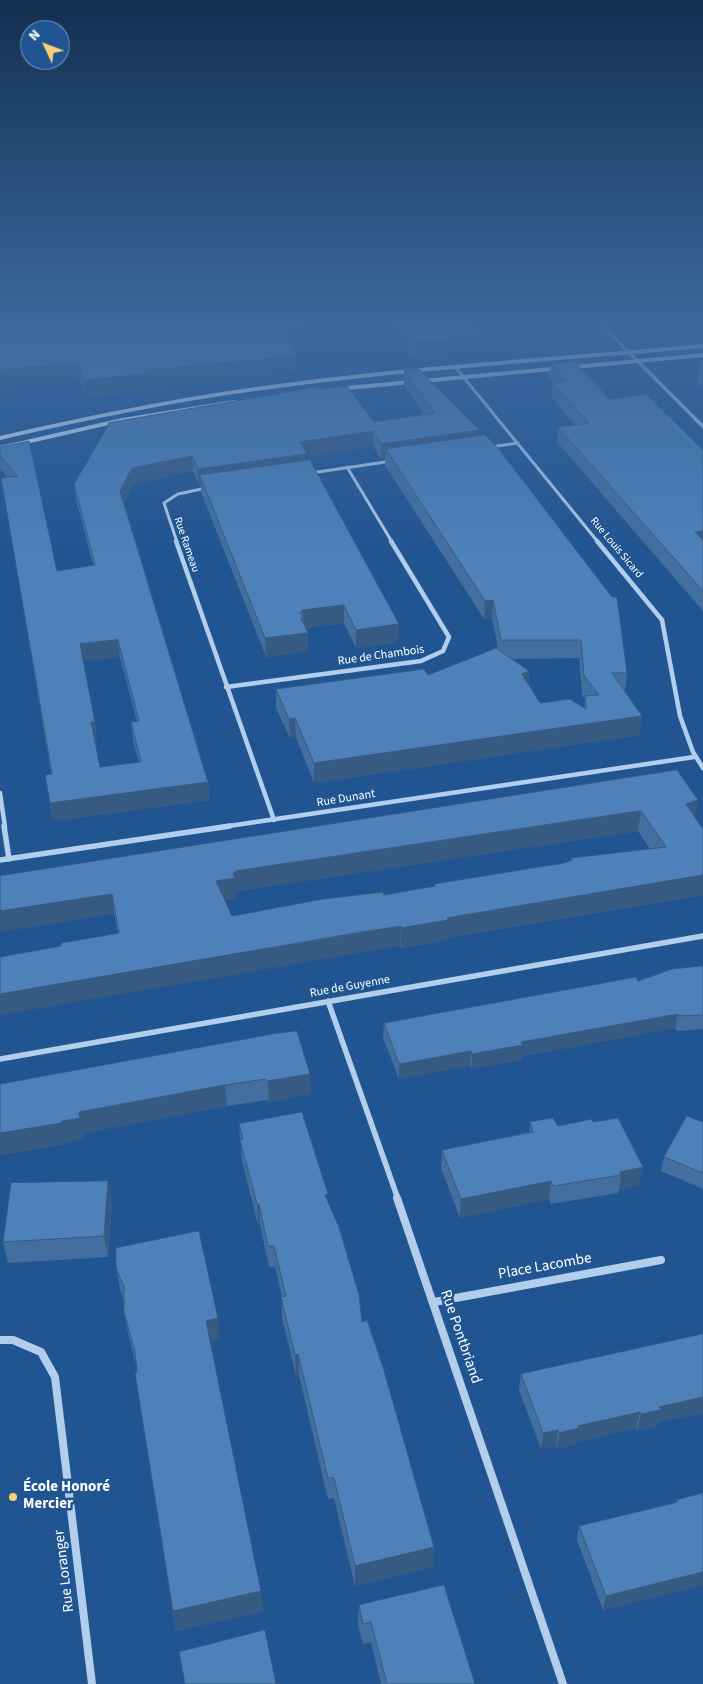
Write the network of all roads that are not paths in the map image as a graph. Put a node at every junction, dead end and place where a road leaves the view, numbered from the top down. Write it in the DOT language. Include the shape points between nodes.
graph roads {
  1 [pos="175,402"];
  2 [pos="235,402"];
  3 [pos="484,402"];
  4 [pos="678,402"];
  5 [pos="703,427"];
  6 [pos="0,438"];
  7 [pos="518,443"];
  8 [pos="0,448"];
  9 [pos="480,448"];
  10 [pos="394,461"];
  11 [pos="347,468"];
  12 [pos="309,473"];
  13 [pos="214,486"];
  14 [pos="226,687"];
  15 [pos="694,757"];
  16 [pos="703,768"];
  17 [pos="0,793"];
  18 [pos="274,820"];
  19 [pos="9,859"];
  20 [pos="0,860"];
  21 [pos="703,936"];
  22 [pos="328,1001"];
  23 [pos="0,1059"];
  24 [pos="661,1260"];
  25 [pos="434,1302"];
  26 [pos="0,1340"];
  27 [pos="92,1684"];
  28 [pos="563,1684"];
  1 -- 6 [label="main road"];
  2 -- 8 [label="main road" via="122,420"];
  3 -- 7 [label="street, Rue Louis Sicard"];
  4 -- 5 [label="street"];
  7 -- 9 [label="street"];
  7 -- 15 [label="street, Rue Louis Sicard" via="662,620 669,640 684,732"];
  10 -- 11 [label="street"];
  11 -- 12 [label="street"];
  11 -- 14 [label="street, Rue de Chambois" via="449,638 448,645 444,652 421,661"];
  13 -- 14 [label="street, Rue Rameau" via="180,492 164,503"];
  14 -- 18 [label="street, Rue Rameau"];
  15 -- 16 [label="street, Rue Louis Sicard"];
  15 -- 18 [label="street, Rue Dunant"];
  17 -- 19 [label="street"];
  18 -- 19 [label="street, Rue Dunant"];
  19 -- 20 [label="street, Rue Dunant"];
  21 -- 22 [label="street, Rue de Guyenne"];
  22 -- 23 [label="street, Rue de Guyenne"];
  22 -- 25 [label="street, Rue Pontbriand"];
  24 -- 25 [label="street, Place Lacombe"];
  25 -- 28 [label="street, Rue Pontbriand"];
  26 -- 27 [label="street, Rue Loranger" via="13,1340 41,1352 55,1377"];
}
